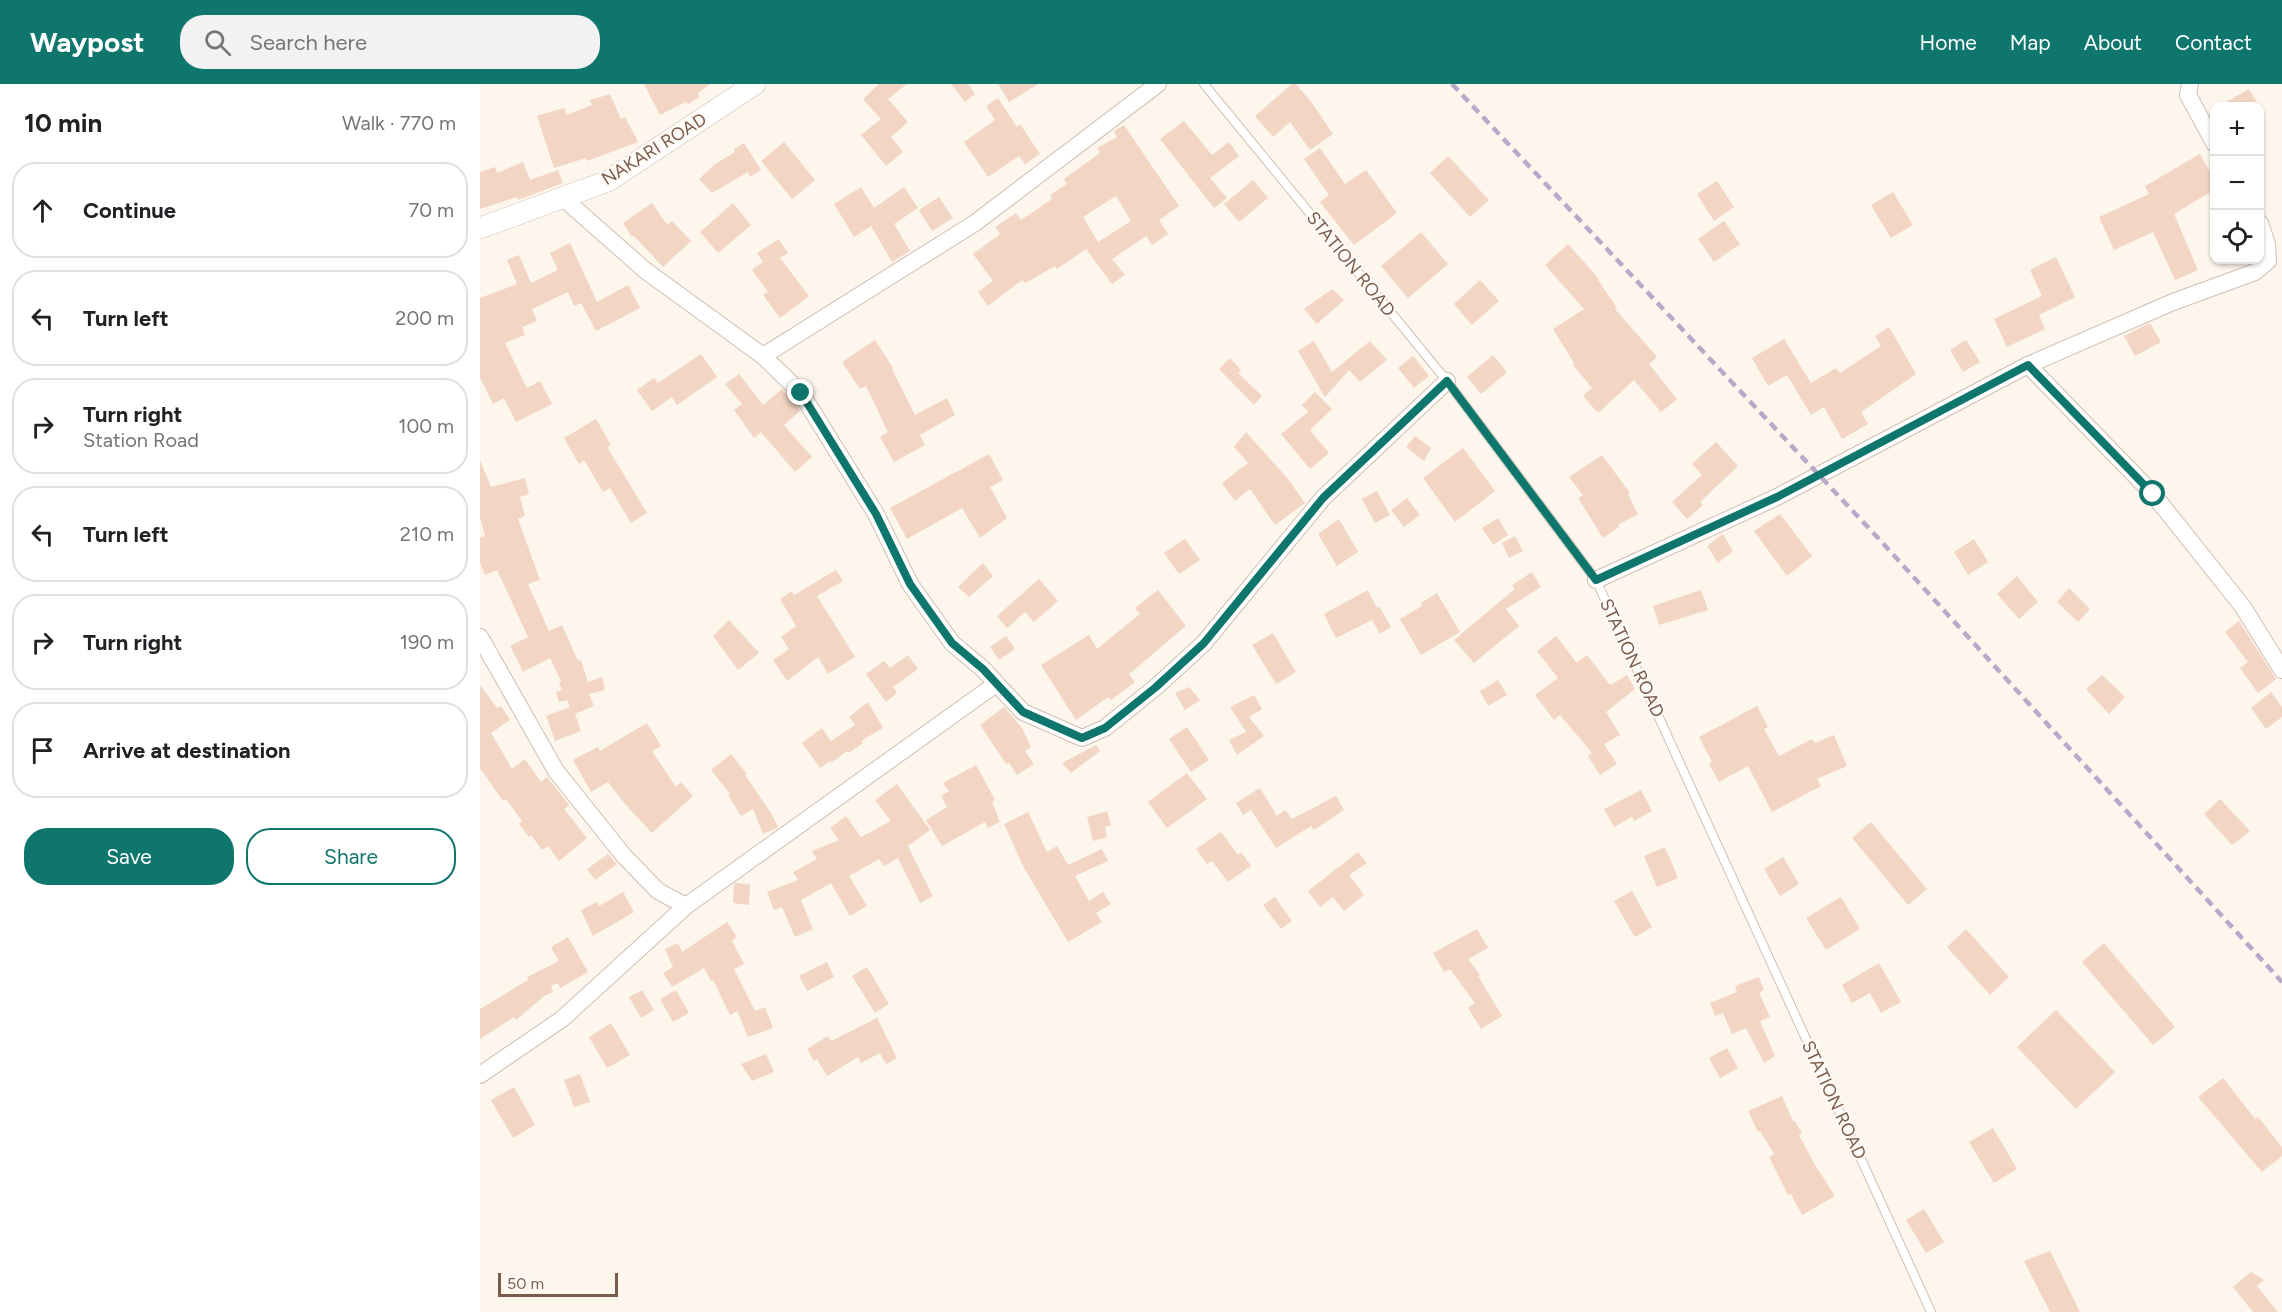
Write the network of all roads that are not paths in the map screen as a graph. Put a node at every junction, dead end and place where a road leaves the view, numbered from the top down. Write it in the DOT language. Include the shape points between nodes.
graph roads {
  1 [pos="755,84"];
  2 [pos="1158,84"];
  3 [pos="1204,84"];
  4 [pos="2189,84"];
  5 [pos="2210,136"];
  6 [pos="563,198"];
  7 [pos="480,228"];
  8 [pos="2264,235"];
  9 [pos="763,356"];
  10 [pos="2028,365"];
  11 [pos="1447,381"];
  12 [pos="1596,580"];
  13 [pos="480,637"];
  14 [pos="2282,670"];
  15 [pos="996,684"];
  16 [pos="686,906"];
  17 [pos="480,1075"];
  18 [pos="1930,1312"];
  1 -- 6 [label="street, NAKARI ROAD" via="608,181"];
  2 -- 9 [label="street" via="975,223"];
  3 -- 11 [label="lane, STATION ROAD"];
  4 -- 5 [label="street" via="2188,95"];
  6 -- 7 [label="street, NAKARI ROAD"];
  6 -- 9 [label="street" via="646,271"];
  8 -- 10 [label="street" via="2268,261 2255,272 2172,302"];
  9 -- 15 [label="street" via="801,393 876,514 910,584 952,643"];
  10 -- 12 [label="street" via="1777,497"];
  10 -- 14 [label="street" via="2153,494 2243,607"];
  11 -- 12 [label="lane, STATION ROAD"];
  11 -- 15 [label="street" via="1323,498 1204,643 1105,728 1082,738 1023,712"];
  12 -- 18 [label="lane, STATION ROAD"];
  13 -- 16 [label="street" via="556,771 624,856 658,891"];
  15 -- 16 [label="street"];
  16 -- 17 [label="street" via="562,1019"];
}
